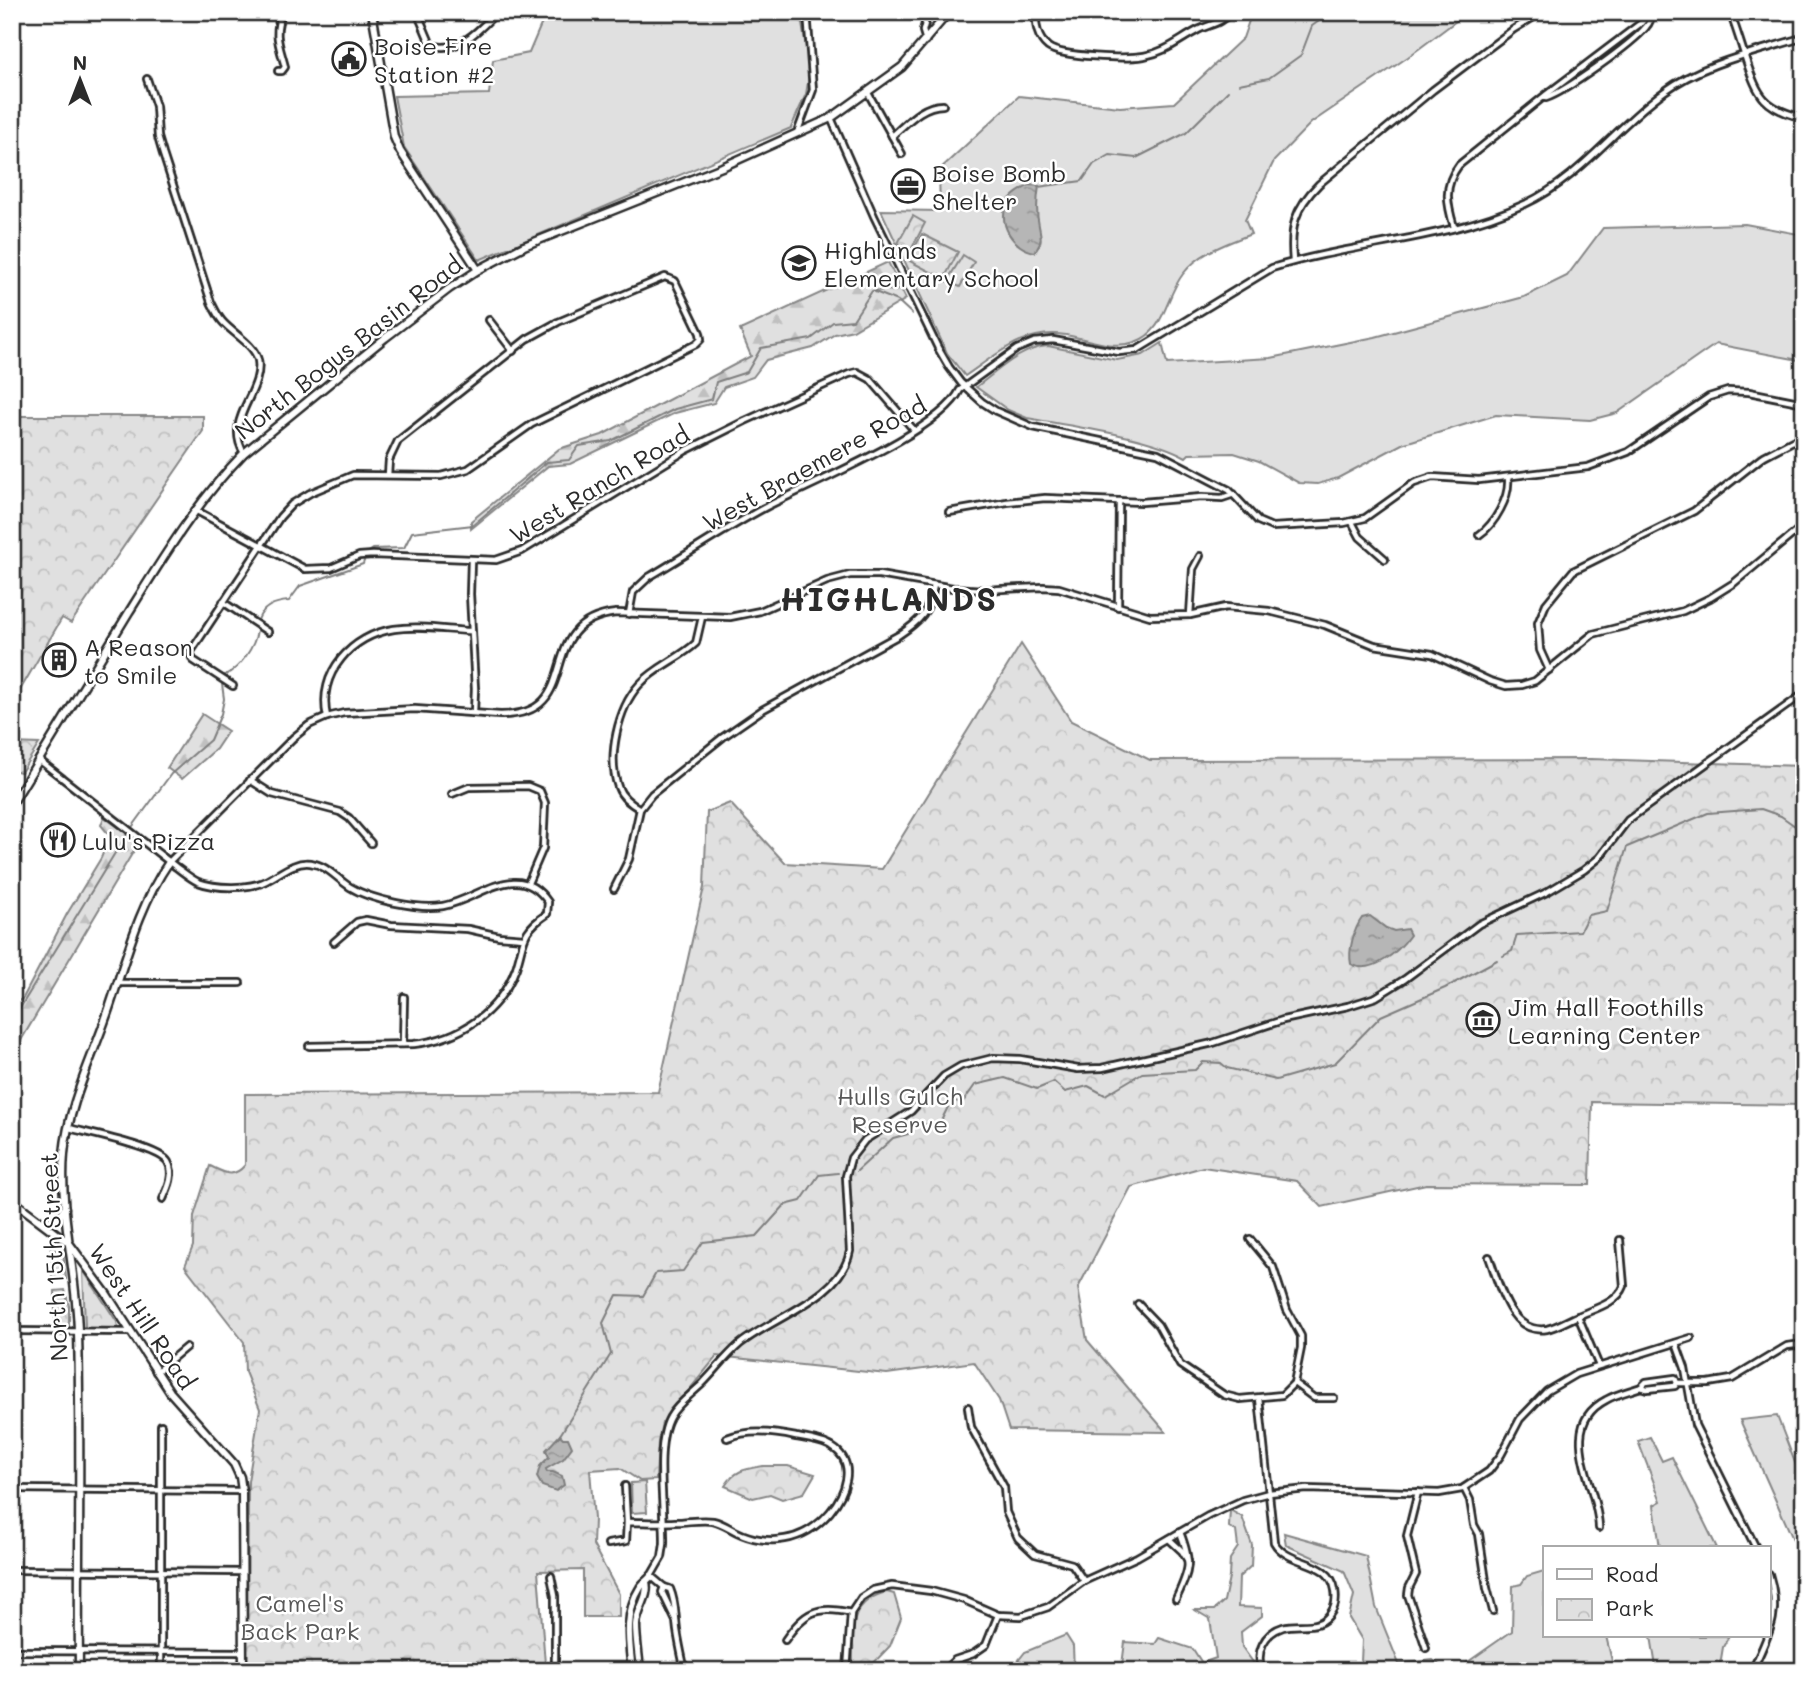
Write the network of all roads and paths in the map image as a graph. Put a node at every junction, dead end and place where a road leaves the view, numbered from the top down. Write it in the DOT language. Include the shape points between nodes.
graph roads {
  1 [pos="282,12"];
  2 [pos="372,12"];
  3 [pos="417,12"];
  4 [pos="497,12"];
  5 [pos="807,12"];
  6 [pos="928,12"];
  7 [pos="949,12"];
  8 [pos="1037,12"];
  9 [pos="1230,12"];
  10 [pos="1542,12"];
  11 [pos="1651,12"];
  12 [pos="1730,12"];
  13 [pos="1804,37"];
  14 [pos="926,42"];
  15 [pos="1745,56"];
  16 [pos="278,71"];
  17 [pos="147,79"];
  18 [pos="868,93"];
  19 [pos="943,105"];
  20 [pos="831,118"];
  21 [pos="1804,118"];
  22 [pos="797,134"];
  23 [pos="892,136"];
  24 [pos="902,154"];
  25 [pos="1454,227"];
  26 [pos="1293,261"];
  27 [pos="478,270"];
  28 [pos="489,320"];
  29 [pos="513,351"];
  30 [pos="965,387"];
  31 [pos="1804,403"];
  32 [pos="914,430"];
  33 [pos="1804,435"];
  34 [pos="244,453"];
  35 [pos="388,475"];
  36 [pos="1508,478"];
  37 [pos="1234,494"];
  38 [pos="1119,501"];
  39 [pos="195,510"];
  40 [pos="949,512"];
  41 [pos="1352,522"];
  42 [pos="1804,525"];
  43 [pos="1479,535"];
  44 [pos="260,545"];
  45 [pos="1200,556"];
  46 [pos="1385,559"];
  47 [pos="471,560"];
  48 [pos="934,585"];
  49 [pos="223,602"];
  50 [pos="1118,607"];
  51 [pos="629,614"];
  52 [pos="1190,615"];
  53 [pos="702,617"];
  54 [pos="470,631"];
  55 [pos="268,632"];
  56 [pos="1549,670"];
  57 [pos="233,686"];
  58 [pos="1804,691"];
  59 [pos="474,712"];
  60 [pos="327,717"];
  61 [pos="39,760"];
  62 [pos="250,780"];
  63 [pos="452,794"];
  64 [pos="12,804"];
  65 [pos="640,809"];
  66 [pos="371,843"];
  67 [pos="169,862"];
  68 [pos="527,883"];
  69 [pos="614,889"];
  70 [pos="524,937"];
  71 [pos="334,942"];
  72 [pos="117,983"];
  73 [pos="240,983"];
  74 [pos="404,998"];
  75 [pos="402,1044"];
  76 [pos="309,1046"];
  77 [pos="69,1128"];
  78 [pos="163,1199"];
  79 [pos="12,1200"];
  80 [pos="65,1206"];
  81 [pos="44,1222"];
  82 [pos="1250,1239"];
  83 [pos="1620,1240"];
  84 [pos="69,1243"];
  85 [pos="1489,1257"];
  86 [pos="1138,1304"];
  87 [pos="1578,1315"];
  88 [pos="12,1331"];
  89 [pos="78,1332"];
  90 [pos="131,1332"];
  91 [pos="1691,1338"];
  92 [pos="1676,1343"];
  93 [pos="186,1347"];
  94 [pos="1802,1347"];
  95 [pos="1599,1366"];
  96 [pos="156,1372"];
  97 [pos="1687,1382"];
  98 [pos="1294,1383"];
  99 [pos="1259,1398"];
  100 [pos="1334,1398"];
  101 [pos="968,1407"];
  102 [pos="161,1425"];
  103 [pos="727,1438"];
  104 [pos="625,1486"];
  105 [pos="1464,1488"];
  106 [pos="12,1489"];
  107 [pos="79,1490"];
  108 [pos="161,1490"];
  109 [pos="242,1491"];
  110 [pos="1418,1492"];
  111 [pos="1269,1493"];
  112 [pos="627,1522"];
  113 [pos="665,1522"];
  114 [pos="1599,1528"];
  115 [pos="1180,1532"];
  116 [pos="1169,1539"];
  117 [pos="608,1544"];
  118 [pos="1186,1546"];
  119 [pos="1755,1546"];
  120 [pos="1180,1549"];
  121 [pos="1188,1561"];
  122 [pos="12,1570"];
  123 [pos="79,1570"];
  124 [pos="161,1571"];
  125 [pos="242,1572"];
  126 [pos="551,1576"];
  127 [pos="649,1579"];
  128 [pos="1770,1579"];
  129 [pos="1084,1581"];
  130 [pos="664,1587"];
  131 [pos="1176,1599"];
  132 [pos="1493,1611"];
  133 [pos="851,1613"];
  134 [pos="998,1615"];
  135 [pos="676,1621"];
  136 [pos="1770,1634"];
  137 [pos="1768,1638"];
  138 [pos="785,1640"];
  139 [pos="1426,1648"];
  140 [pos="12,1651"];
  141 [pos="79,1651"];
  142 [pos="161,1652"];
  143 [pos="243,1652"];
  144 [pos="79,1671"];
  145 [pos="161,1671"];
  146 [pos="243,1671"];
  147 [pos="555,1671"];
  148 [pos="632,1671"];
  149 [pos="640,1671"];
  150 [pos="685,1671"];
  151 [pos="847,1671"];
  152 [pos="943,1671"];
  153 [pos="1262,1671"];
  154 [pos="1752,1671"];
  1 -- 16 [label="street" via="276,32 285,67"];
  2 -- 27 [label="street" via="397,144"];
  3 -- 4 [label="street" via="431,45 443,47 464,42"];
  5 -- 22 [label="street" via="813,90"];
  6 -- 14 [label="street" via="923,32"];
  7 -- 14 [label="street, North Bogus Basin Road"];
  8 -- 9 [label="street" via="1035,22 1048,47 1115,58 1159,53 1220,23"];
  10 -- 26 [label="street" via="1433,90 1306,197 1296,215"];
  11 -- 25 [label="street" via="1647,26 1637,35 1581,78 1545,98 1451,176 1447,191"];
  12 -- 15 [label="street"];
  13 -- 15 [label="street, West Braemere Road"];
  14 -- 18 [label="street, North Bogus Basin Road"];
  15 -- 21 [label="street" via="1763,99 1783,113"];
  15 -- 25 [label="street, West Braemere Road" via="1668,89 1566,181 1497,215"];
  17 -- 34 [label="street" via="156,106 158,137 211,302 259,364 237,430"];
  18 -- 20 [label="street, North Bogus Basin Road"];
  18 -- 23 [label="street"];
  19 -- 23 [label="street" via="925,109"];
  20 -- 22 [label="street, North Bogus Basin Road"];
  20 -- 30 [label="street" via="938,348"];
  22 -- 27 [label="street, North Bogus Basin Road" via="524,246"];
  23 -- 24 [label="street"];
  25 -- 26 [label="street, West Braemere Road"];
  26 -- 30 [label="street, West Braemere Road" via="1256,276 1137,350 1034,342"];
  27 -- 34 [label="street, North Bogus Basin Road"];
  28 -- 29 [label="street"];
  29 -- 35 [label="street" via="398,441"];
  29 -- 35 [label="street" via="558,322 665,277 675,281 701,339 536,422 468,469 441,476"];
  30 -- 32 [label="street, West Braemere Road" via="942,411"];
  30 -- 37 [label="street" via="1017,422 1158,453"];
  31 -- 36 [label="street" via="1728,391 1709,397 1645,442 1610,460 1568,471"];
  32 -- 47 [label="street, West Ranch Road" via="870,379 857,372 849,374 685,451 515,554"];
  32 -- 51 [label="street, West Braemere Road" via="765,508 649,577 634,592"];
  33 -- 56 [label="street" via="1764,456 1694,511 1573,570 1546,604 1538,623 1540,650"];
  34 -- 39 [label="street, North Bogus Basin Road"];
  35 -- 44 [label="street" via="353,475 310,493 286,509"];
  36 -- 41 [label="street" via="1422,480 1366,518"];
  36 -- 43 [label="street" via="1507,491 1491,524"];
  37 -- 38 [label="street"];
  37 -- 41 [label="street" via="1265,525 1282,528"];
  38 -- 40 [label="street" via="1045,498"];
  38 -- 50 [label="street"];
  39 -- 44 [label="street, West Ranch Road"];
  39 -- 61 [label="street, North Bogus Basin Road"];
  41 -- 46 [label="street" via="1360,537"];
  42 -- 56 [label="street" via="1710,598 1683,611 1593,634"];
  44 -- 47 [label="street, West Ranch Road" via="304,569 331,568 373,555"];
  44 -- 49 [label="street"];
  45 -- 52 [label="street" via="1193,569"];
  47 -- 54 [label="street"];
  48 -- 50 [label="street" via="984,590 1059,588"];
  48 -- 53 [label="street" via="850,575 747,615"];
  48 -- 65 [label="street" via="919,621 762,710 652,794"];
  49 -- 55 [label="street"];
  49 -- 57 [label="street" via="189,655"];
  50 -- 52 [label="street" via="1150,616"];
  51 -- 53 [label="street"];
  51 -- 59 [label="street" via="603,614 578,628 564,648 554,688 527,712"];
  52 -- 56 [label="street" via="1226,607 1269,611 1325,625 1374,645 1432,654 1506,686 1535,681"];
  53 -- 65 [label="street" via="696,643 640,684 621,714 615,747 618,789"];
  54 -- 59 [label="street"];
  54 -- 60 [label="street" via="410,627 358,643 330,673 324,699"];
  58 -- 113 [label="street" via="1628,820 1584,870 1479,924 1376,996 1213,1043 1102,1068 1078,1069 1004,1057 971,1063 944,1076 911,1111 865,1140 851,1158 846,1176 850,1251 839,1276 739,1345 670,1417 662,1458"];
  59 -- 60 [label="street" via="391,709"];
  60 -- 62 [label="street" via="293,738"];
  61 -- 64 [label="street, North Bogus Basin Road"];
  61 -- 67 [label="street"];
  62 -- 66 [label="street" via="272,794 340,812"];
  62 -- 67 [label="street"];
  63 -- 68 [label="street" via="469,787 528,786 540,791 545,803 543,848"];
  65 -- 69 [label="street" via="629,859"];
  67 -- 68 [label="street" via="200,883 239,886 258,885 308,862 371,896 432,907 502,884"];
  67 -- 72 [label="street, North 15th Street" via="147,898"];
  68 -- 70 [label="street" via="543,895 548,908"];
  70 -- 71 [label="street" via="366,920"];
  70 -- 75 [label="street" via="506,990 478,1020 445,1038"];
  72 -- 73 [label="street"];
  72 -- 77 [label="street, North 15th Street"];
  74 -- 75 [label="street"];
  75 -- 76 [label="street"];
  77 -- 78 [label="street" via="164,1157 171,1172"];
  77 -- 80 [label="street, North 15th Street" via="63,1168"];
  79 -- 81 [label="street, West Hill Road"];
  80 -- 81 [label="street" via="61,1216"];
  80 -- 84 [label="street, North 15th Street"];
  81 -- 84 [label="street, West Hill Road"];
  82 -- 98 [label="street" via="1273,1267 1301,1336"];
  83 -- 87 [label="street" via="1622,1292"];
  84 -- 89 [label="street, North 15th Street"];
  84 -- 90 [label="street, West Hill Road"];
  85 -- 87 [label="street" via="1510,1310 1522,1324 1546,1329"];
  86 -- 99 [label="street" via="1191,1374 1231,1398"];
  87 -- 95 [label="street"];
  88 -- 89 [label="street"];
  89 -- 90 [label="street"];
  89 -- 107 [label="street, North 15th Street"];
  90 -- 96 [label="street, West Hill Road"];
  91 -- 92 [label="street"];
  92 -- 95 [label="street"];
  92 -- 97 [label="street"];
  93 -- 96 [label="street"];
  94 -- 97 [label="street" via="1787,1346 1732,1379"];
  95 -- 105 [label="street" via="1564,1380 1537,1399 1489,1471"];
  96 -- 109 [label="street, West Hill Road" via="233,1462"];
  97 -- 114 [label="street" via="1677,1383 1675,1378 1646,1382 1607,1399 1583,1424 1580,1441"];
  97 -- 119 [label="street" via="1695,1425"];
  98 -- 99 [label="street" via="1282,1395"];
  98 -- 100 [label="street" via="1314,1398"];
  99 -- 111 [label="street"];
  101 -- 129 [label="street" via="971,1427 1004,1487 1006,1512 1018,1538 1035,1554 1072,1564"];
  102 -- 108 [label="street"];
  103 -- 113 [label="street" via="741,1432 772,1433 832,1447 846,1467 845,1489 822,1521 785,1539 755,1539 713,1521"];
  104 -- 112 [label="street"];
  105 -- 110 [label="street"];
  105 -- 132 [label="street" via="1479,1534"];
  106 -- 107 [label="street"];
  107 -- 108 [label="street"];
  107 -- 123 [label="street, North 15th Street"];
  108 -- 109 [label="street"];
  108 -- 124 [label="street"];
  109 -- 125 [label="street"];
  110 -- 111 [label="street" via="1307,1489"];
  110 -- 139 [label="street" via="1407,1541 1416,1574 1408,1595"];
  111 -- 115 [label="street" via="1243,1500"];
  111 -- 153 [label="street" via="1272,1534 1278,1549 1323,1570 1331,1578 1335,1596 1332,1612 1321,1622 1282,1628 1267,1637 1259,1654"];
  112 -- 113 [label="street"];
  112 -- 117 [label="street" via="626,1541"];
  113 -- 127 [label="street" via="662,1557"];
  115 -- 116 [label="street"];
  115 -- 118 [label="street"];
  116 -- 120 [label="street"];
  116 -- 129 [label="street"];
  118 -- 120 [label="street"];
  118 -- 121 [label="street"];
  120 -- 121 [label="street"];
  121 -- 131 [label="street"];
  122 -- 123 [label="street"];
  123 -- 124 [label="street"];
  123 -- 141 [label="street, North 15th Street"];
  124 -- 125 [label="street"];
  124 -- 142 [label="street"];
  125 -- 143 [label="street"];
  126 -- 147 [label="street"];
  127 -- 130 [label="street"];
  127 -- 148 [label="street" via="636,1595 628,1629"];
  127 -- 149 [label="street" via="636,1624"];
  128 -- 136 [label="street" via="1775,1604"];
  129 -- 134 [label="street" via="1048,1608 1031,1614"];
  130 -- 135 [label="street" via="662,1592"];
  130 -- 135 [label="street" via="673,1597"];
  133 -- 134 [label="street" via="867,1593 892,1586 944,1594"];
  133 -- 138 [label="street" via="830,1609 812,1613 796,1624"];
  133 -- 151 [label="street"];
  134 -- 152 [label="street" via="986,1645"];
  135 -- 150 [label="street"];
  137 -- 154 [label="street"];
  140 -- 141 [label="street"];
  141 -- 142 [label="street"];
  141 -- 144 [label="street, North 15th Street"];
  142 -- 143 [label="street"];
  142 -- 145 [label="street"];
  143 -- 146 [label="street"];
}
